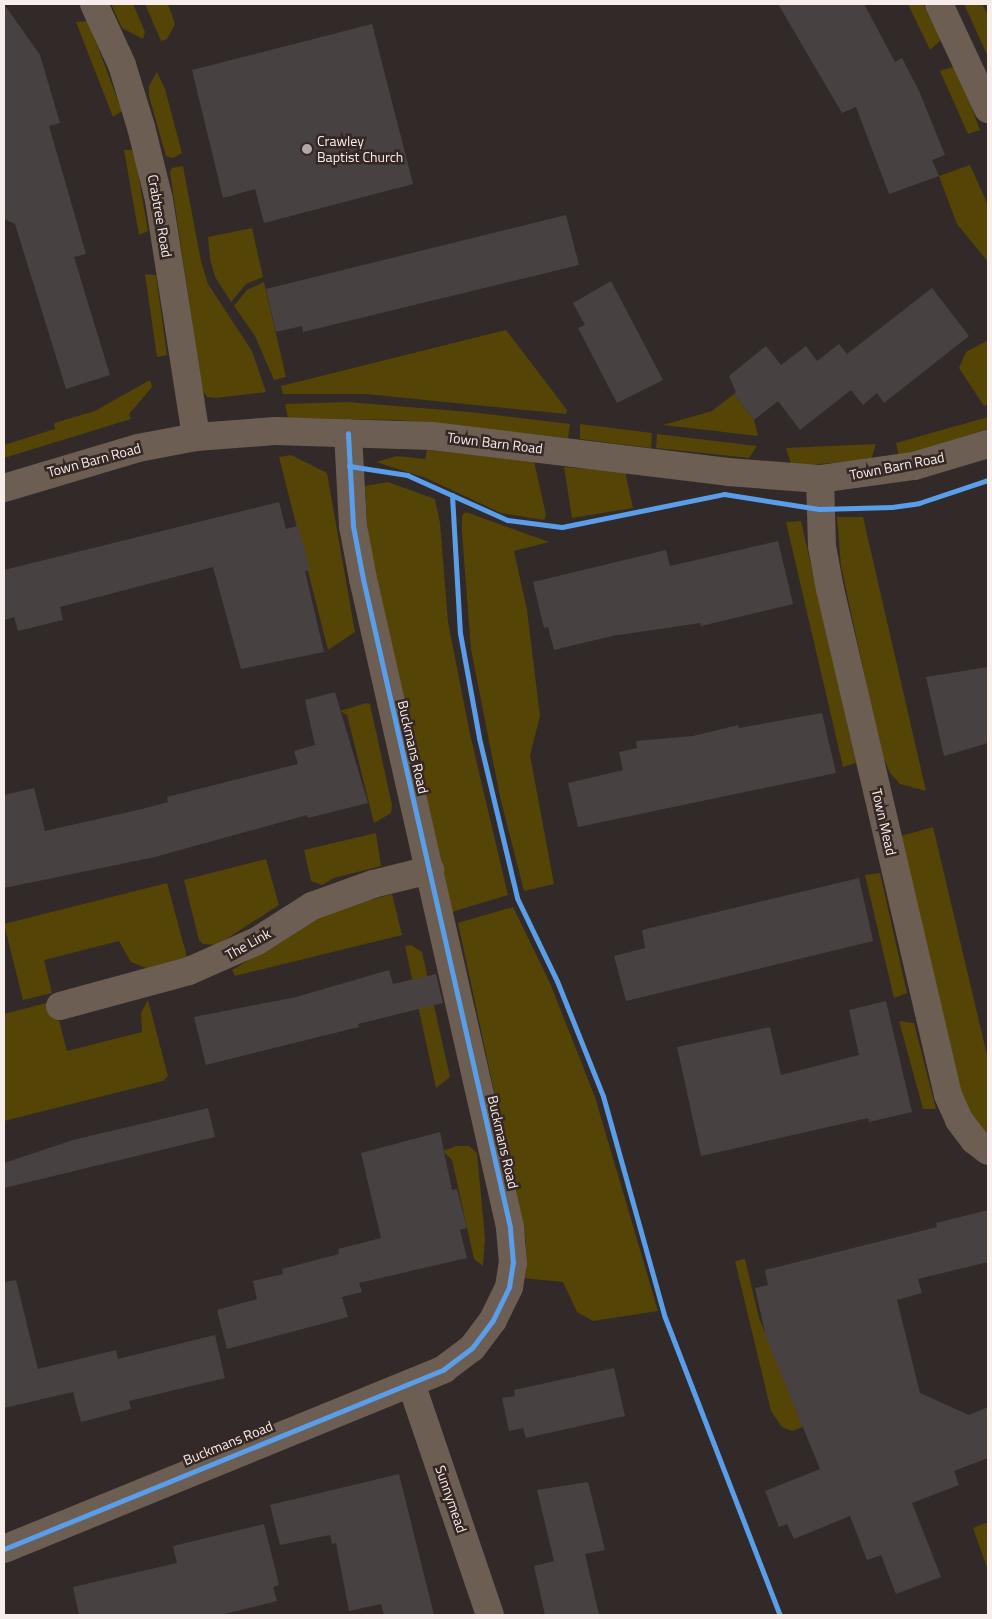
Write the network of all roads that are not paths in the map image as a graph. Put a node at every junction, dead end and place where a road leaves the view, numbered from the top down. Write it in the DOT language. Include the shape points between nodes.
graph roads {
  1 [pos="94,4"];
  2 [pos="939,4"];
  3 [pos="988,110"];
  4 [pos="348,433"];
  5 [pos="196,437"];
  6 [pos="988,444"];
  7 [pos="820,479"];
  8 [pos="4,488"];
  9 [pos="430,870"];
  10 [pos="60,1006"];
  11 [pos="988,1151"];
  12 [pos="410,1383"];
  13 [pos="4,1549"];
  14 [pos="490,1615"];
  1 -- 5 [label="street, Crabtree Road" via="122,65 157,191"];
  2 -- 3 [label="street"];
  4 -- 5 [label="street, Town Barn Road" via="314,430"];
  4 -- 7 [label="street, Town Barn Road" via="432,436 728,472"];
  4 -- 9 [label="street, Buckmans Road" via="353,526"];
  5 -- 8 [label="street, Town Barn Road" via="88,461"];
  6 -- 7 [label="street, Town Barn Road" via="914,466"];
  7 -- 11 [label="street, Town Mead" via="822,546 830,589 948,1095 959,1120 974,1140"];
  9 -- 10 [label="street, The Link" via="373,884 312,906 250,945 189,971"];
  9 -- 12 [label="street, Buckmans Road" via="508,1218 514,1263 509,1287 493,1320 472,1348 444,1369"];
  12 -- 13 [label="street, Buckmans Road"];
  12 -- 14 [label="street, Sunnymead"];
}
